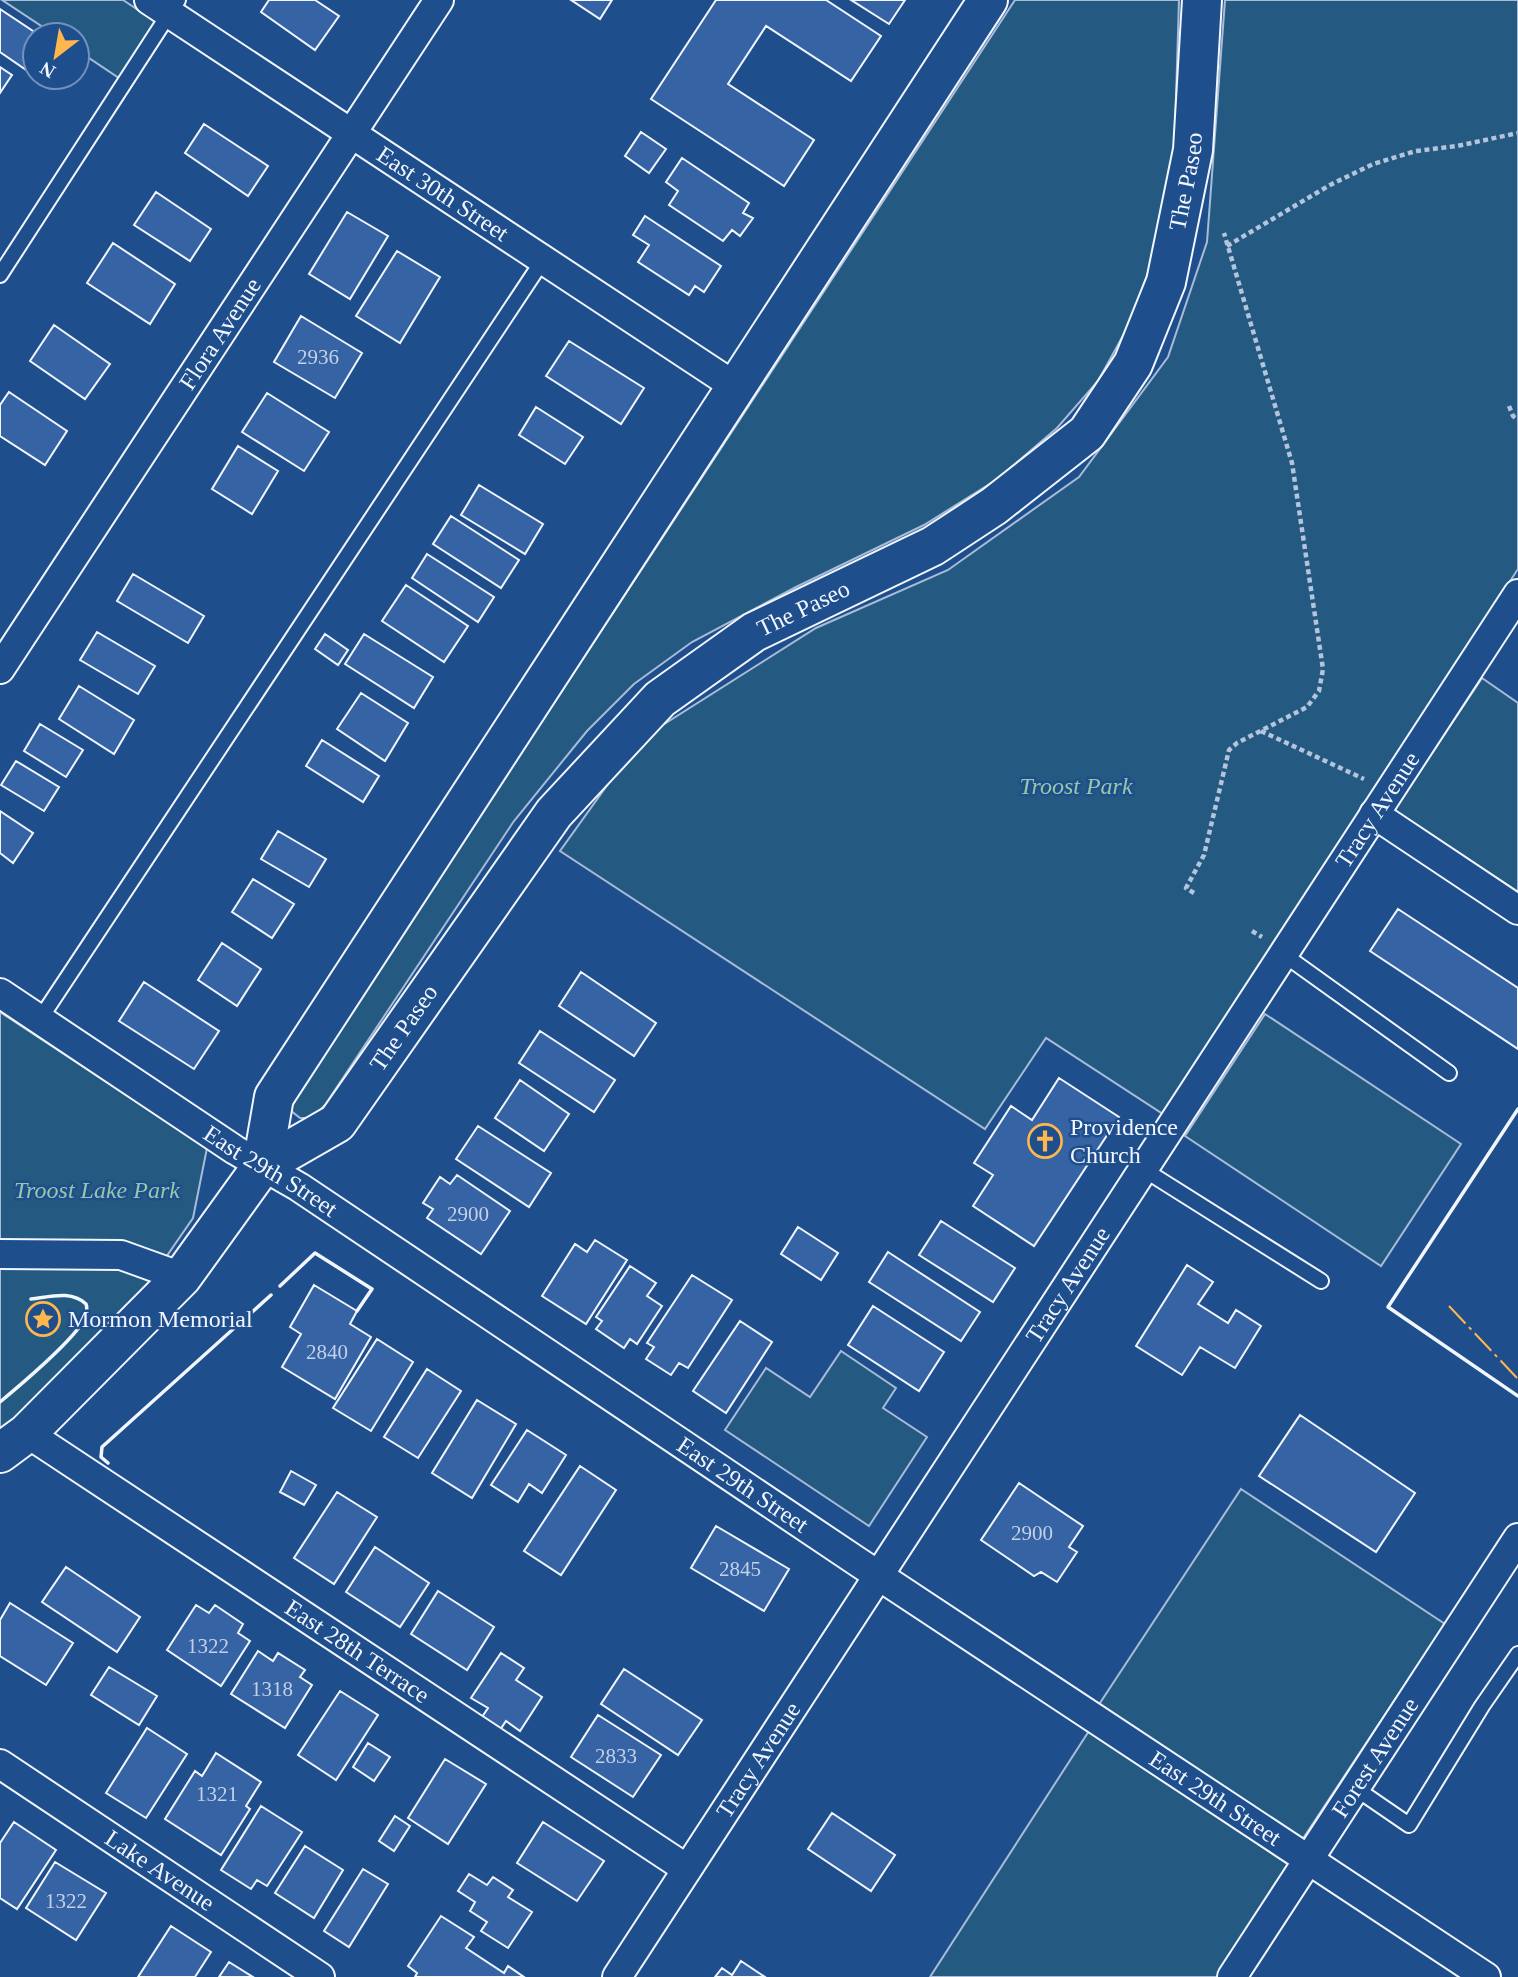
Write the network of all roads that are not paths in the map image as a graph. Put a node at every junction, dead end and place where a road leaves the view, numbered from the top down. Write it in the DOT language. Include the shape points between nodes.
graph roads {
  1 [pos="439,0"];
  2 [pos="988,0"];
  3 [pos="1202,0"];
  4 [pos="165,4"];
  5 [pos="351,134"];
  6 [pos="543,260"];
  7 [pos="0,275"];
  8 [pos="736,387"];
  9 [pos="1518,594"];
  10 [pos="0,669"];
  11 [pos="1374,814"];
  12 [pos="1518,910"];
  13 [pos="1273,945"];
  14 [pos="0,993"];
  15 [pos="40,1020"];
  16 [pos="1449,1073"];
  17 [pos="262,1166"];
  18 [pos="1143,1169"];
  19 [pos="0,1254"];
  20 [pos="182,1277"];
  21 [pos="1321,1281"];
  22 [pos="14,1443"];
  23 [pos="1518,1538"];
  24 [pos="878,1576"];
  25 [pos="1518,1654"];
  26 [pos="0,1763"];
  27 [pos="1355,1788"];
  28 [pos="1309,1859"];
  29 [pos="687,1870"];
  30 [pos="320,1977"];
  31 [pos="617,1977"];
  32 [pos="1232,1977"];
  33 [pos="1486,1977"];
  1 -- 5 [label="street, Flora Avenue"];
  2 -- 8 [label="main road, The Paseo"];
  3 -- 17 [label="main road, The Paseo" via="1193,150 1166,282 1133,364 1087,433 994,506 933,546 754,632 660,699 554,814 337,1123"];
  4 -- 5 [label="street, East 30th Street"];
  4 -- 7 [label="lane"];
  5 -- 6 [label="street, East 30th Street"];
  5 -- 10 [label="street, Flora Avenue"];
  6 -- 8 [label="street, East 30th Street"];
  6 -- 15 [label="lane"];
  8 -- 17 [label="main road, The Paseo" via="274,1097"];
  9 -- 11 [label="street, Tracy Avenue"];
  11 -- 12 [label="street"];
  11 -- 13 [label="street, Tracy Avenue"];
  13 -- 16 [label="lane"];
  13 -- 18 [label="street, Tracy Avenue"];
  14 -- 15 [label="street, East 29th Street"];
  15 -- 17 [label="street, East 29th Street"];
  17 -- 20 [label="main road, The Paseo"];
  17 -- 24 [label="street, East 29th Street"];
  18 -- 21 [label="lane"];
  18 -- 24 [label="street, Tracy Avenue"];
  19 -- 20 [label="street" via="121,1255"];
  20 -- 22 [label="main road, The Paseo"];
  22 -- 29 [label="street, East 28th Terrace"];
  23 -- 27 [label="street, Forest Avenue"];
  24 -- 28 [label="street, East 29th Street"];
  24 -- 29 [label="street, Tracy Avenue"];
  25 -- 27 [label="lane" via="1409,1825"];
  26 -- 30 [label="street, Lake Avenue"];
  27 -- 28 [label="street, Forest Avenue"];
  28 -- 32 [label="street, Forest Avenue"];
  28 -- 33 [label="street, East 29th Street"];
  29 -- 31 [label="street, Tracy Avenue"];
}
